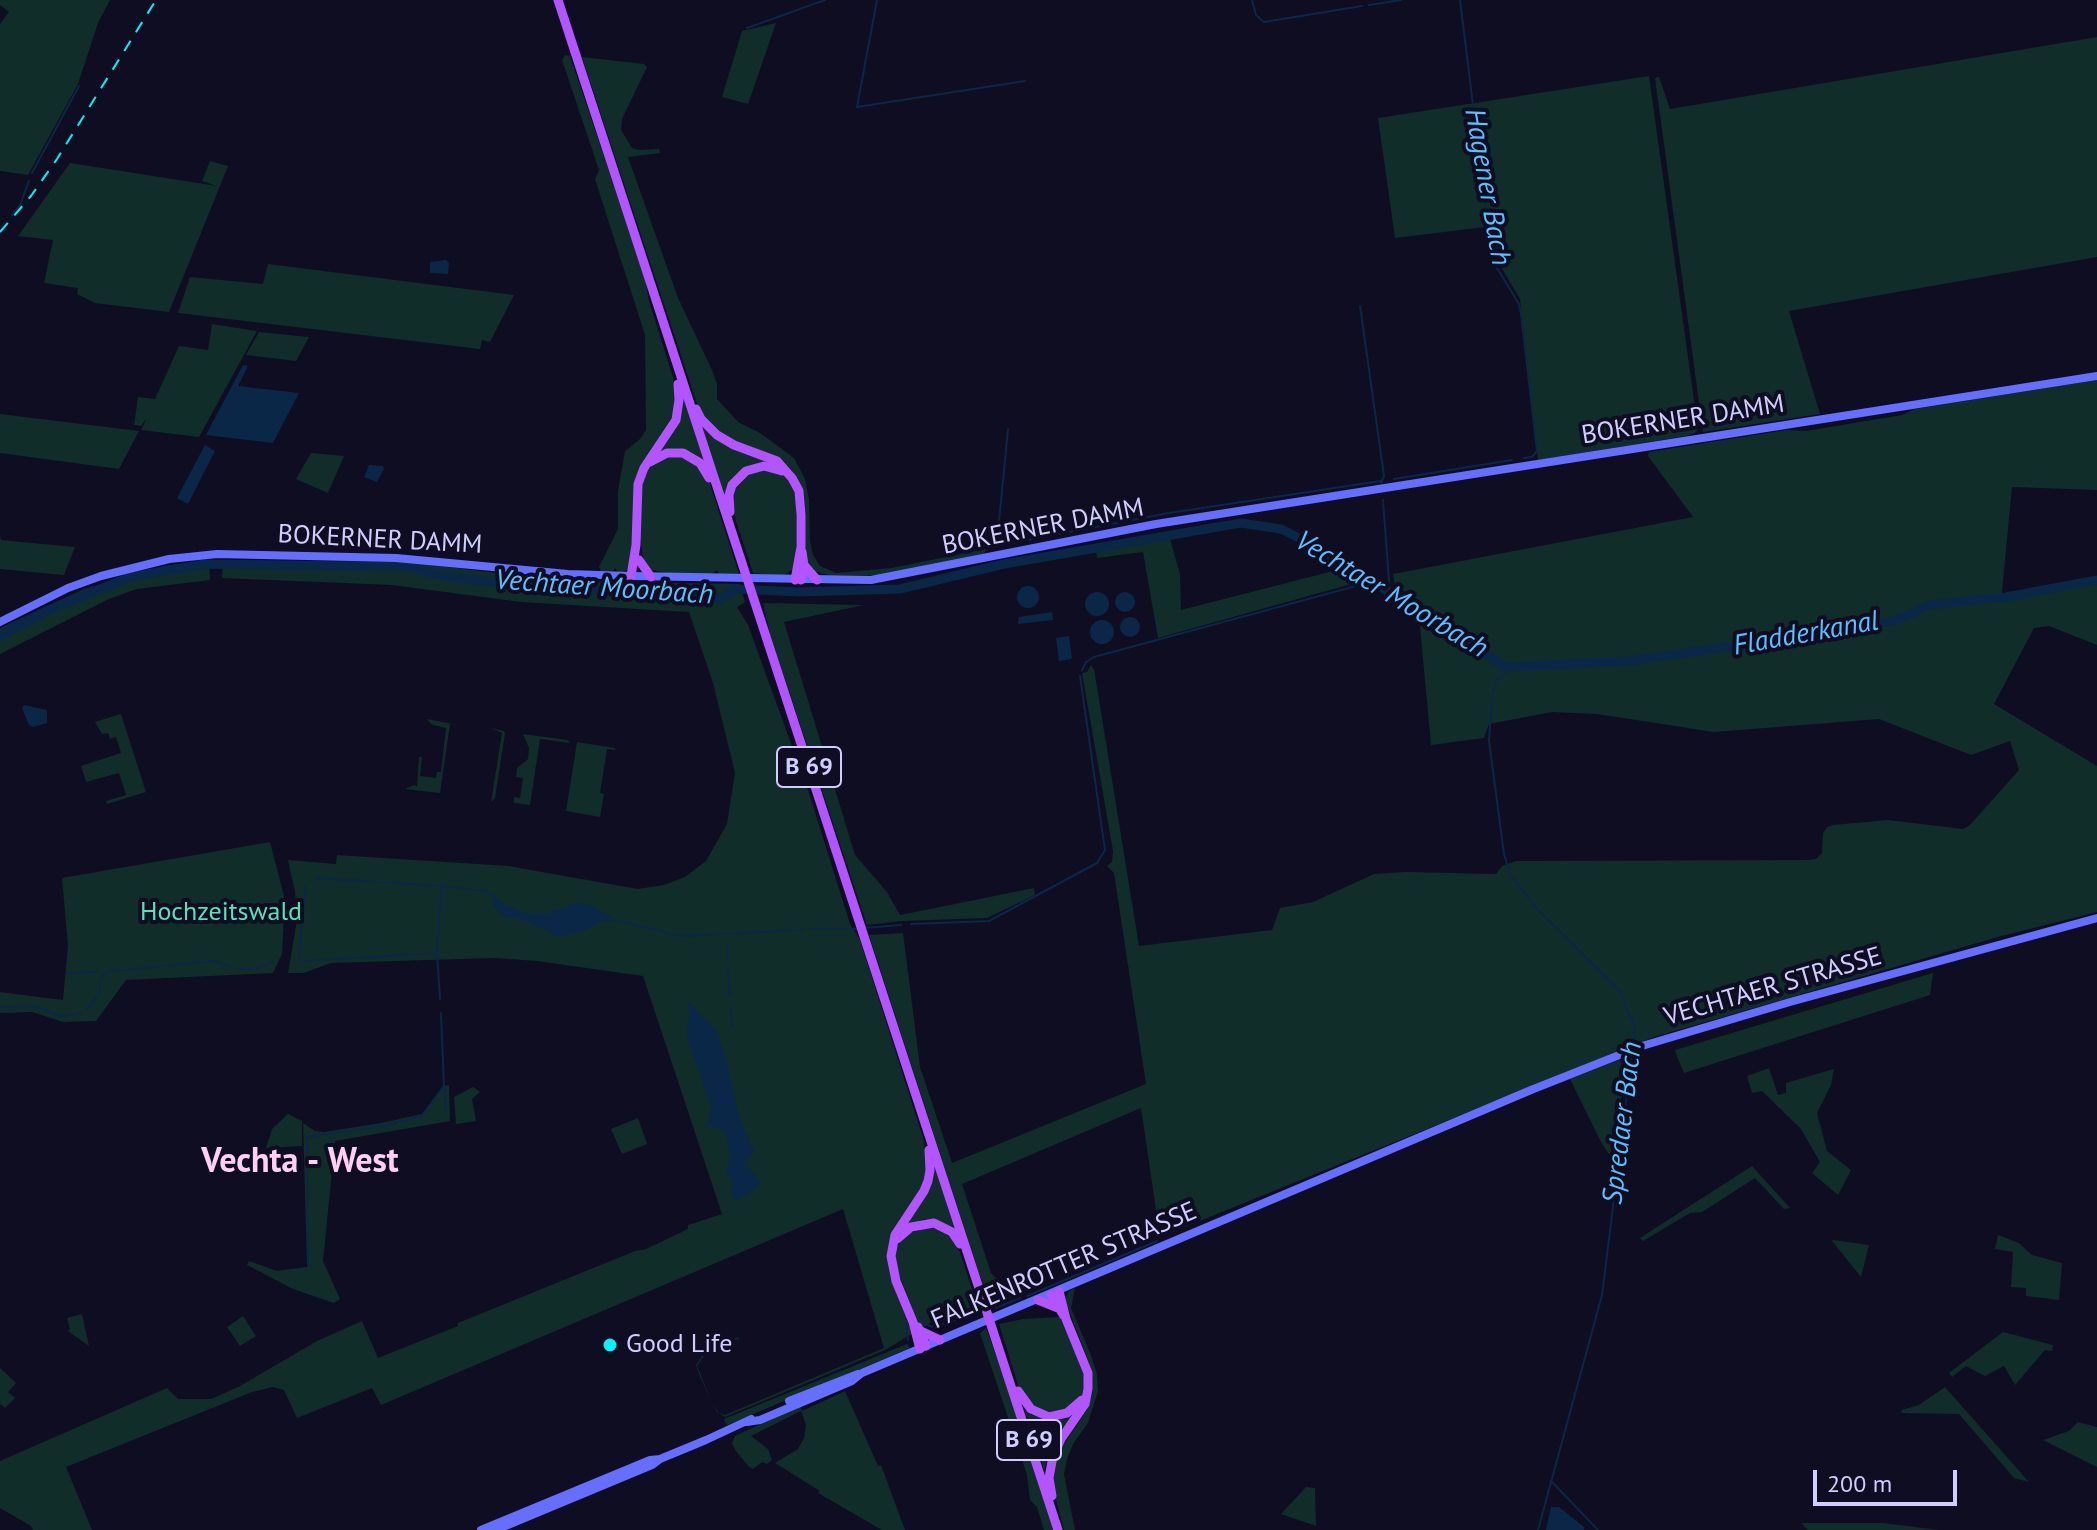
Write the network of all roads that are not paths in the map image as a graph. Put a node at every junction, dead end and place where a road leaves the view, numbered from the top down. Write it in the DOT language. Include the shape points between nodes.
graph roads {
  1 [pos="558,0"];
  2 [pos="672,349"];
  3 [pos="679,370"];
  4 [pos="2097,376"];
  5 [pos="647,464"];
  6 [pos="792,478"];
  7 [pos="727,517"];
  8 [pos="636,545"];
  9 [pos="801,547"];
  10 [pos="737,548"];
  11 [pos="639,560"];
  12 [pos="804,565"];
  13 [pos="633,576"];
  14 [pos="651,577"];
  15 [pos="798,580"];
  16 [pos="817,580"];
  17 [pos="0,622"];
  18 [pos="2097,918"];
  19 [pos="919,1108"];
  20 [pos="1286,1194"];
  21 [pos="892,1245"];
  22 [pos="979,1287"];
  23 [pos="1055,1293"];
  24 [pos="1038,1300"];
  25 [pos="1058,1308"];
  26 [pos="1066,1319"];
  27 [pos="917,1326"];
  28 [pos="940,1340"];
  29 [pos="923,1347"];
  30 [pos="1000,1350"];
  31 [pos="1088,1382"];
  32 [pos="660,1459"];
  33 [pos="481,1530"];
  34 [pos="496,1530"];
  35 [pos="1058,1530"];
  1 -- 2 [label="main road, B 69"];
  2 -- 3 [label="main road, B 69"];
  2 -- 5 [label="main road" via="678,410"];
  3 -- 6 [label="main road" via="709,428 734,445 777,461"];
  3 -- 7 [label="main road, B 69"];
  4 -- 16 [label="main road, BOKERNER DAMM" via="1156,524 898,576"];
  5 -- 7 [label="main road" via="673,452 695,458"];
  5 -- 8 [label="main road" via="638,484"];
  6 -- 9 [label="main road" via="800,499"];
  6 -- 10 [label="main road" via="764,466 738,477 728,504"];
  7 -- 10 [label="main road, B 69"];
  8 -- 11 [label="main road"];
  8 -- 13 [label="main road"];
  9 -- 12 [label="main road"];
  9 -- 15 [label="main road"];
  10 -- 19 [label="main road, B 69"];
  11 -- 13 [label="main road"];
  11 -- 14 [label="main road"];
  12 -- 15 [label="main road"];
  12 -- 16 [label="main road"];
  13 -- 14 [label="main road, BOKERNER DAMM"];
  13 -- 17 [label="main road, BOKERNER DAMM" via="396,558 217,554 169,559 101,576"];
  14 -- 15 [label="main road, BOKERNER DAMM"];
  15 -- 16 [label="main road, BOKERNER DAMM"];
  18 -- 20 [label="main road, VECHTAER STRASSE" via="1642,1046"];
  19 -- 21 [label="main road" via="930,1170 924,1191"];
  19 -- 22 [label="main road, B 69"];
  20 -- 23 [label="main road, FALKENROTTER STRASSE"];
  21 -- 22 [label="main road" via="918,1224 947,1228 960,1243"];
  21 -- 27 [label="main road" via="893,1272"];
  22 -- 30 [label="main road, B 69"];
  23 -- 24 [label="main road, FALKENROTTER STRASSE"];
  23 -- 25 [label="main road"];
  23 -- 26 [label="main road"];
  24 -- 25 [label="main road"];
  24 -- 28 [label="main road, FALKENROTTER STRASSE"];
  25 -- 26 [label="main road"];
  26 -- 31 [label="main road"];
  27 -- 28 [label="main road"];
  27 -- 29 [label="main road"];
  28 -- 29 [label="main road, FALKENROTTER STRASSE"];
  29 -- 32 [label="main road, FALKENROTTER STRASSE"];
  30 -- 31 [label="main road" via="1024,1403 1039,1414 1059,1416 1075,1408"];
  30 -- 35 [label="main road, B 69"];
  31 -- 35 [label="main road" via="1085,1404 1051,1462"];
  32 -- 33 [label="main road, FALKENROTTER STRASSE"];
  32 -- 34 [label="main road, FALKENROTTER STRASSE"];
}
